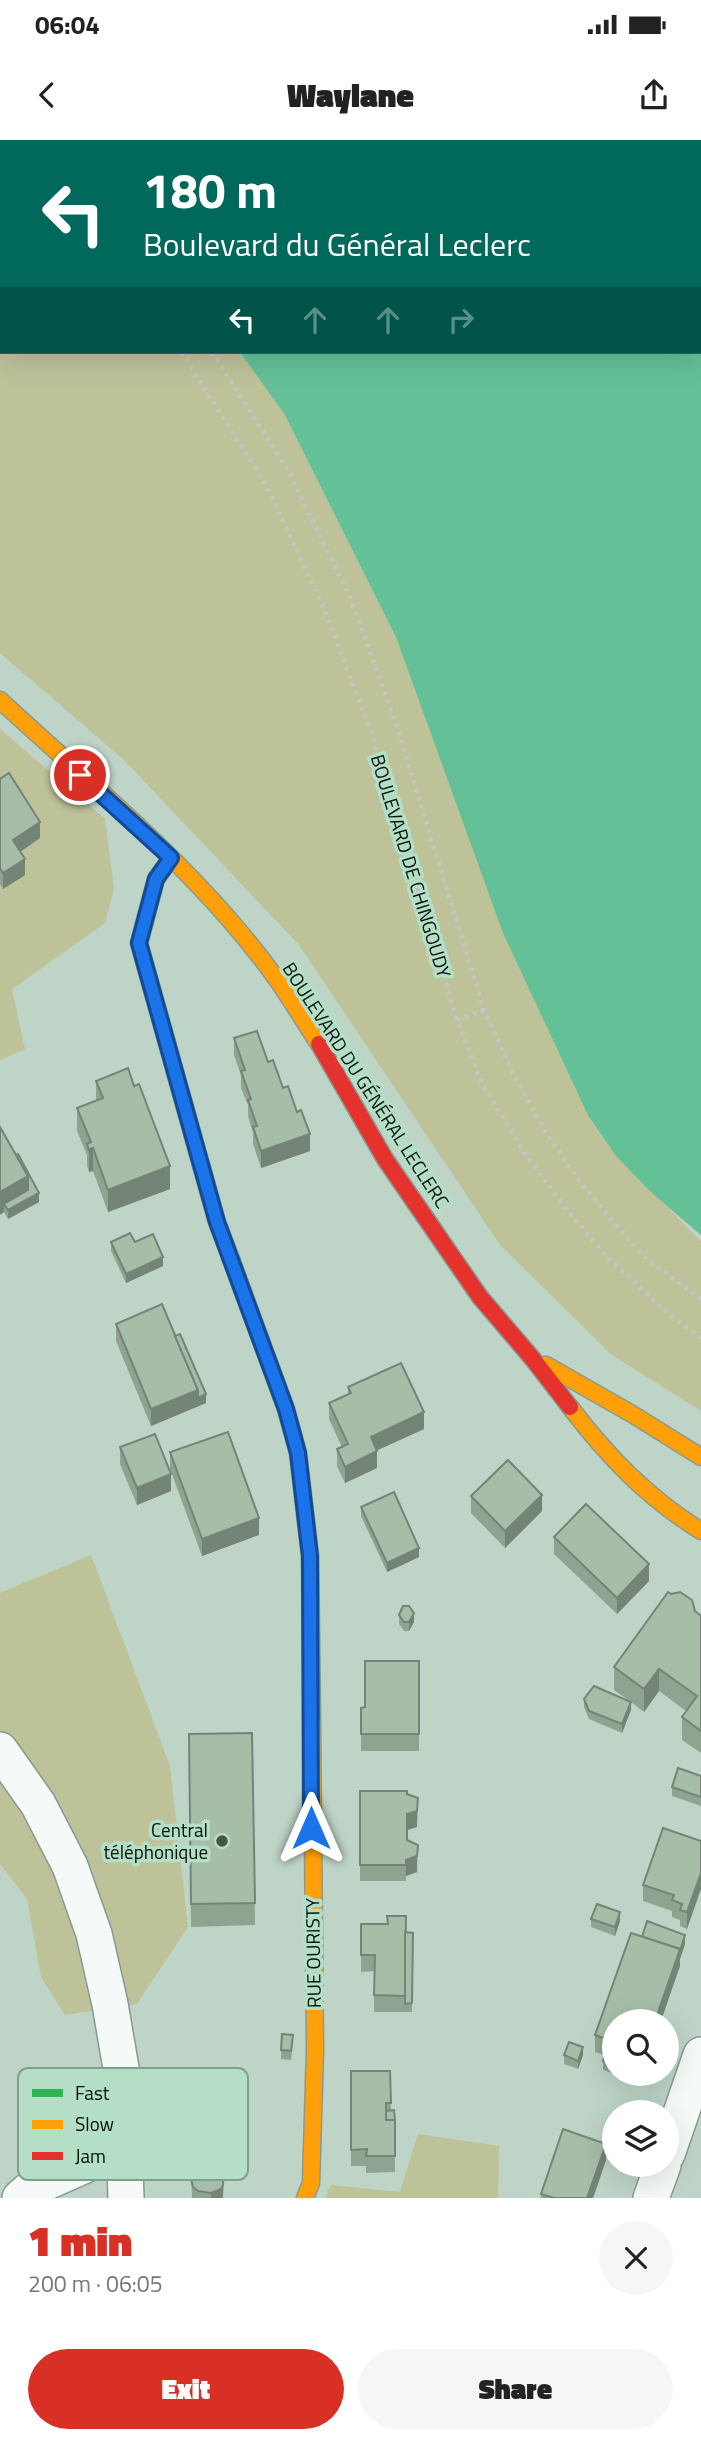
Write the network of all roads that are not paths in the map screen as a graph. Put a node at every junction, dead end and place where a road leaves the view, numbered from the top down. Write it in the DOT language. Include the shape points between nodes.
graph roads {
  1 [pos="0,700"];
  2 [pos="171,858"];
  3 [pos="532,1357"];
  4 [pos="701,1457"];
  5 [pos="701,1531"];
  6 [pos="0,1750"];
  7 [pos="701,2055"];
  8 [pos="121,2068"];
  9 [pos="679,2119"];
  10 [pos="659,2177"];
  11 [pos="52,2180"];
  12 [pos="126,2180"];
  13 [pos="20,2198"];
  14 [pos="126,2198"];
  15 [pos="305,2198"];
  16 [pos="652,2198"];
  1 -- 2 [label="street, BOULEVARD DU GÉNÉRAL LECLERC"];
  2 -- 3 [label="street, BOULEVARD DU GÉNÉRAL LECLERC" via="277,980 385,1159 480,1297"];
  2 -- 15 [label="street, RUE OURISTY" via="156,879 139,943 217,1222 286,1409 298,1453 310,1556 314,2050 311,2183"];
  3 -- 4 [label="street, BOULEVARD DU GÉNÉRAL LECLERC"];
  3 -- 5 [label="street, BOULEVARD DU GÉNÉRAL LECLERC" via="598,1444 666,1509"];
  6 -- 8 [label="street" via="38,1804 94,1934"];
  7 -- 9 [label="street"];
  10 -- 16 [label="street"];
  11 -- 13 [label="street"];
  12 -- 14 [label="street"];
}
